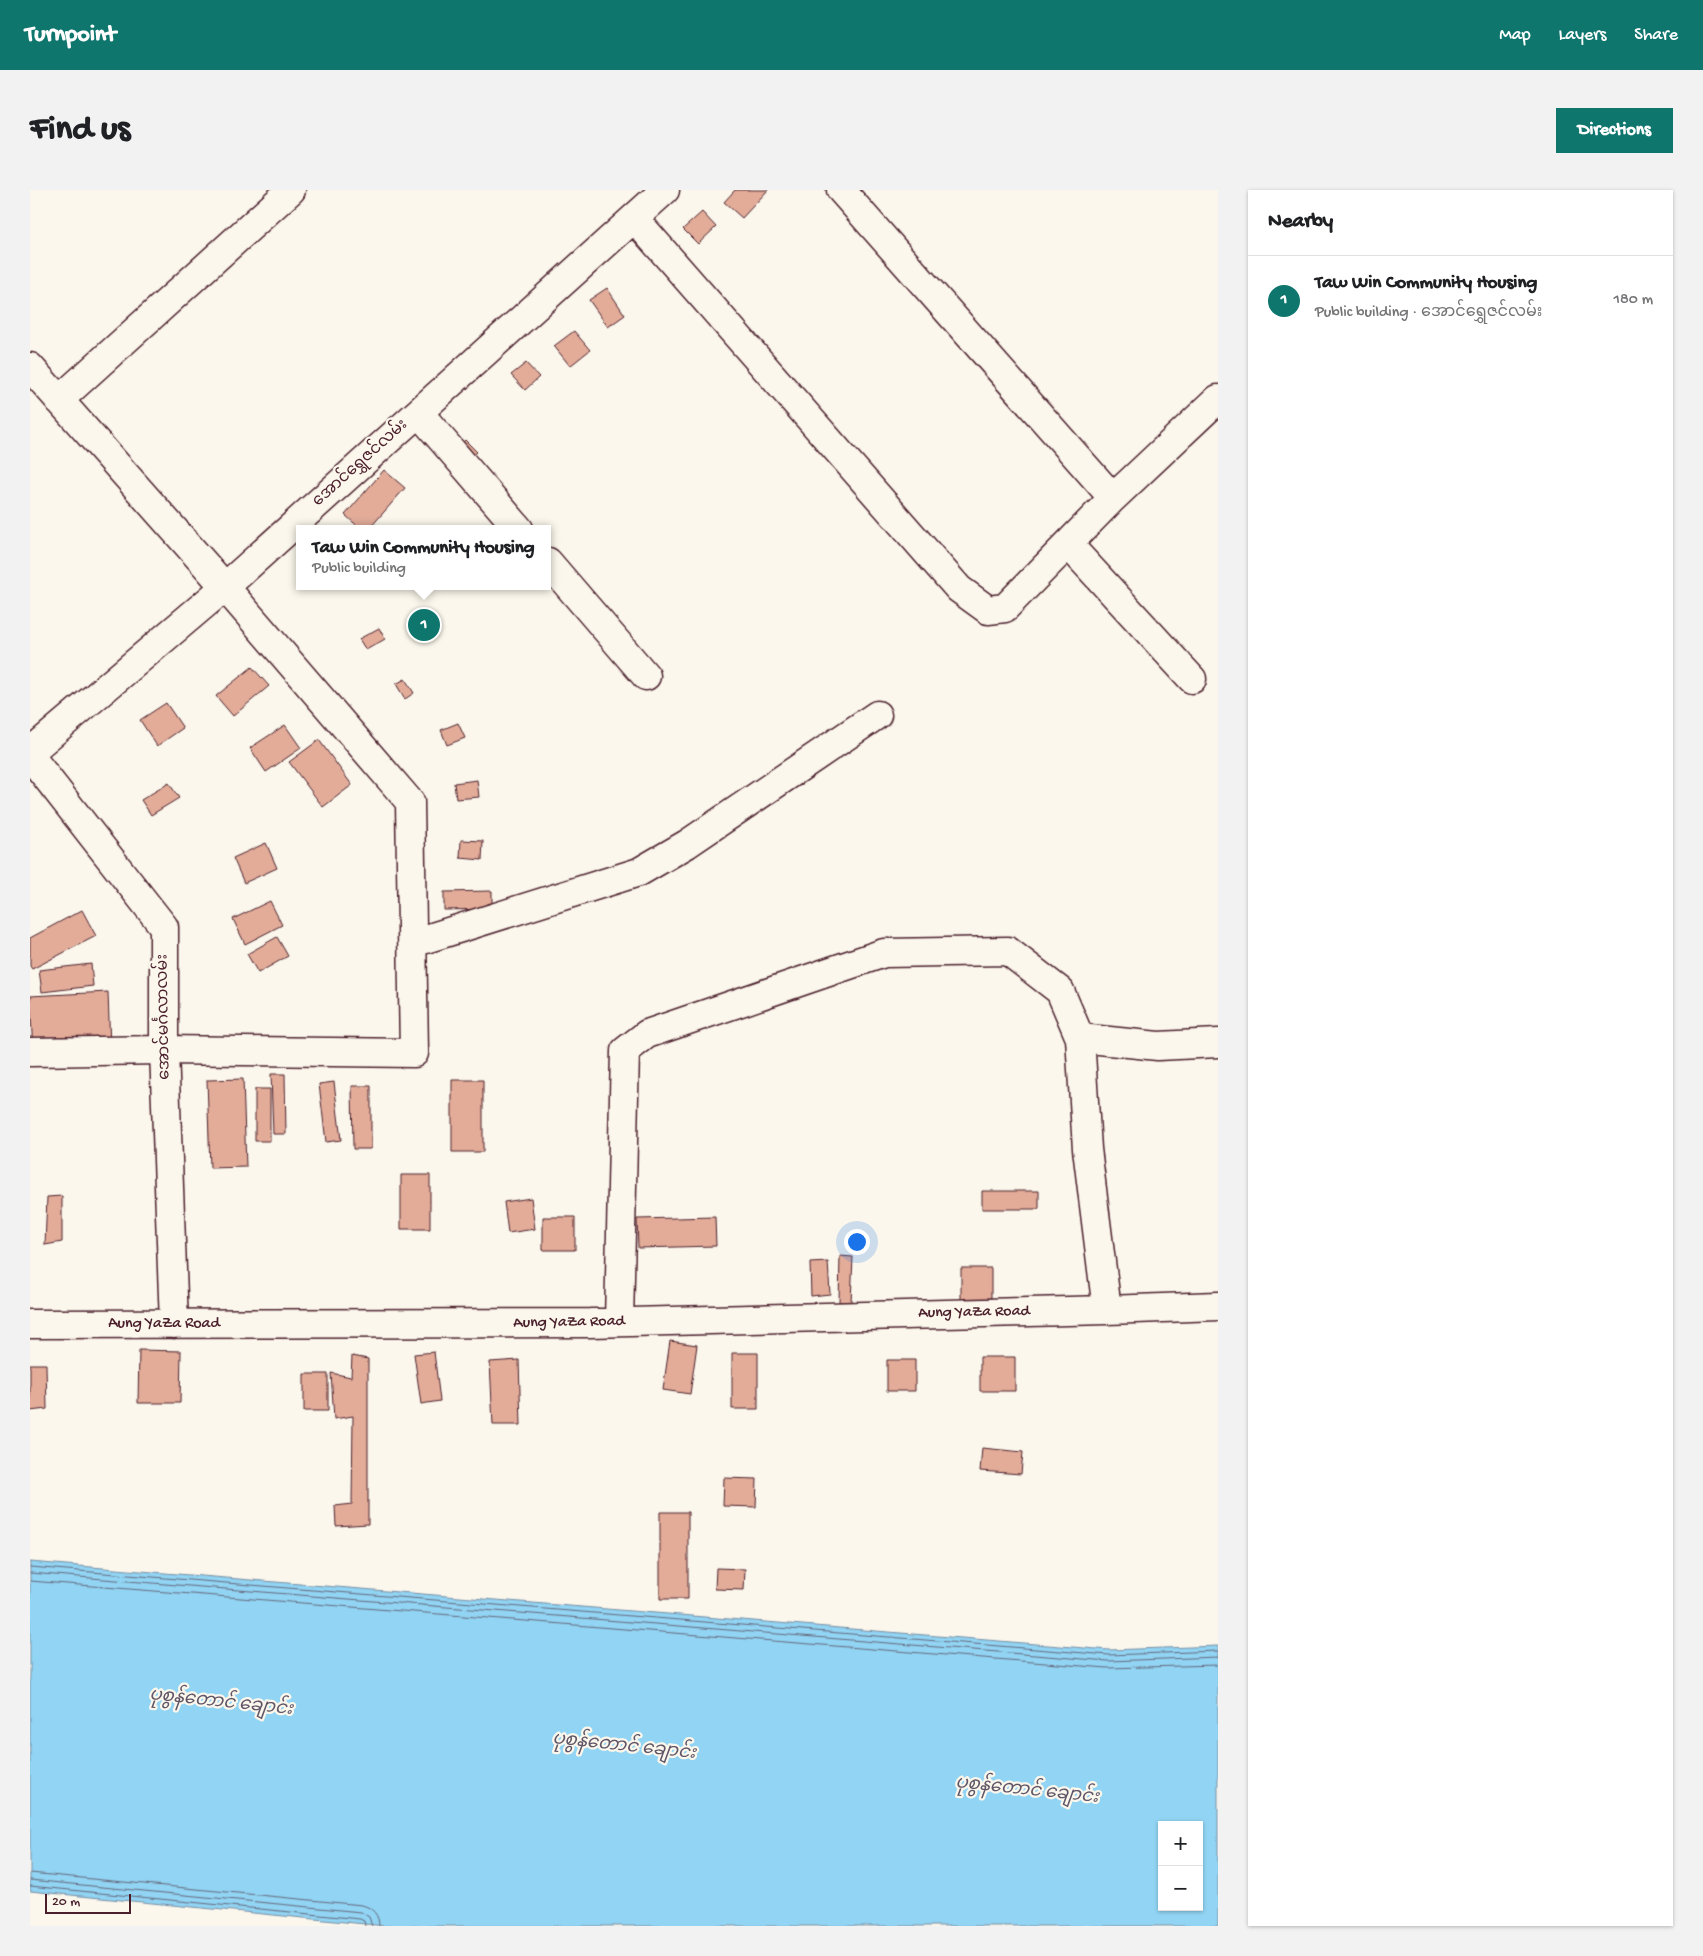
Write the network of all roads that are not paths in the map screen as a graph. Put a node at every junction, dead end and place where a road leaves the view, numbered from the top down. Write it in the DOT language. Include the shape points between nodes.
graph roads {
  1 [pos="291,190"];
  2 [pos="665,190"];
  3 [pos="841,190"];
  4 [pos="634,218"];
  5 [pos="30,367"];
  6 [pos="1218,399"];
  7 [pos="59,400"];
  8 [pos="419,412"];
  9 [pos="1113,498"];
  10 [pos="516,525"];
  11 [pos="1068,544"];
  12 [pos="551,565"];
  13 [pos="225,587"];
  14 [pos="646,676"];
  15 [pos="1192,679"];
  16 [pos="877,715"];
  17 [pos="30,752"];
  18 [pos="30,756"];
  19 [pos="413,943"];
  20 [pos="1080,1038"];
  21 [pos="1218,1043"];
  22 [pos="164,1050"];
  23 [pos="30,1052"];
  24 [pos="1218,1306"];
  25 [pos="1107,1310"];
  26 [pos="619,1322"];
  27 [pos="30,1324"];
  28 [pos="174,1324"];
  1 -- 7 [label="street"];
  2 -- 4 [label="street, အောင်ရွှေဇင်လမ်း"];
  3 -- 9 [label="street"];
  4 -- 8 [label="street, အောင်ရွှေဇင်လမ်း"];
  4 -- 11 [label="street" via="959,589 988,610 1005,608"];
  5 -- 7 [label="street"];
  6 -- 9 [label="street"];
  7 -- 13 [label="street"];
  8 -- 10 [label="street"];
  8 -- 13 [label="street, အောင်ရွှေဇင်လမ်း"];
  9 -- 11 [label="street"];
  11 -- 15 [label="street"];
  12 -- 14 [label="street"];
  13 -- 17 [label="street, အောင်ရွှေဇင်လမ်း"];
  13 -- 19 [label="street" via="410,802"];
  16 -- 19 [label="street" via="687,844 639,872"];
  18 -- 22 [label="street, အောင်မင်္ဂလာလမ်း" via="164,927"];
  19 -- 22 [label="street" via="414,1053"];
  20 -- 21 [label="street" via="1158,1046"];
  20 -- 25 [label="street" via="1087,1149"];
  20 -- 26 [label="street" via="1060,991 1008,951 884,953 647,1034 625,1051"];
  22 -- 23 [label="street"];
  22 -- 28 [label="street, အောင်မင်္ဂလာလမ်း"];
  24 -- 25 [label="street, Aung YaZa Road"];
  25 -- 26 [label="street, Aung YaZa Road"];
  26 -- 28 [label="street, Aung YaZa Road"];
  27 -- 28 [label="street, Aung YaZa Road"];
}
